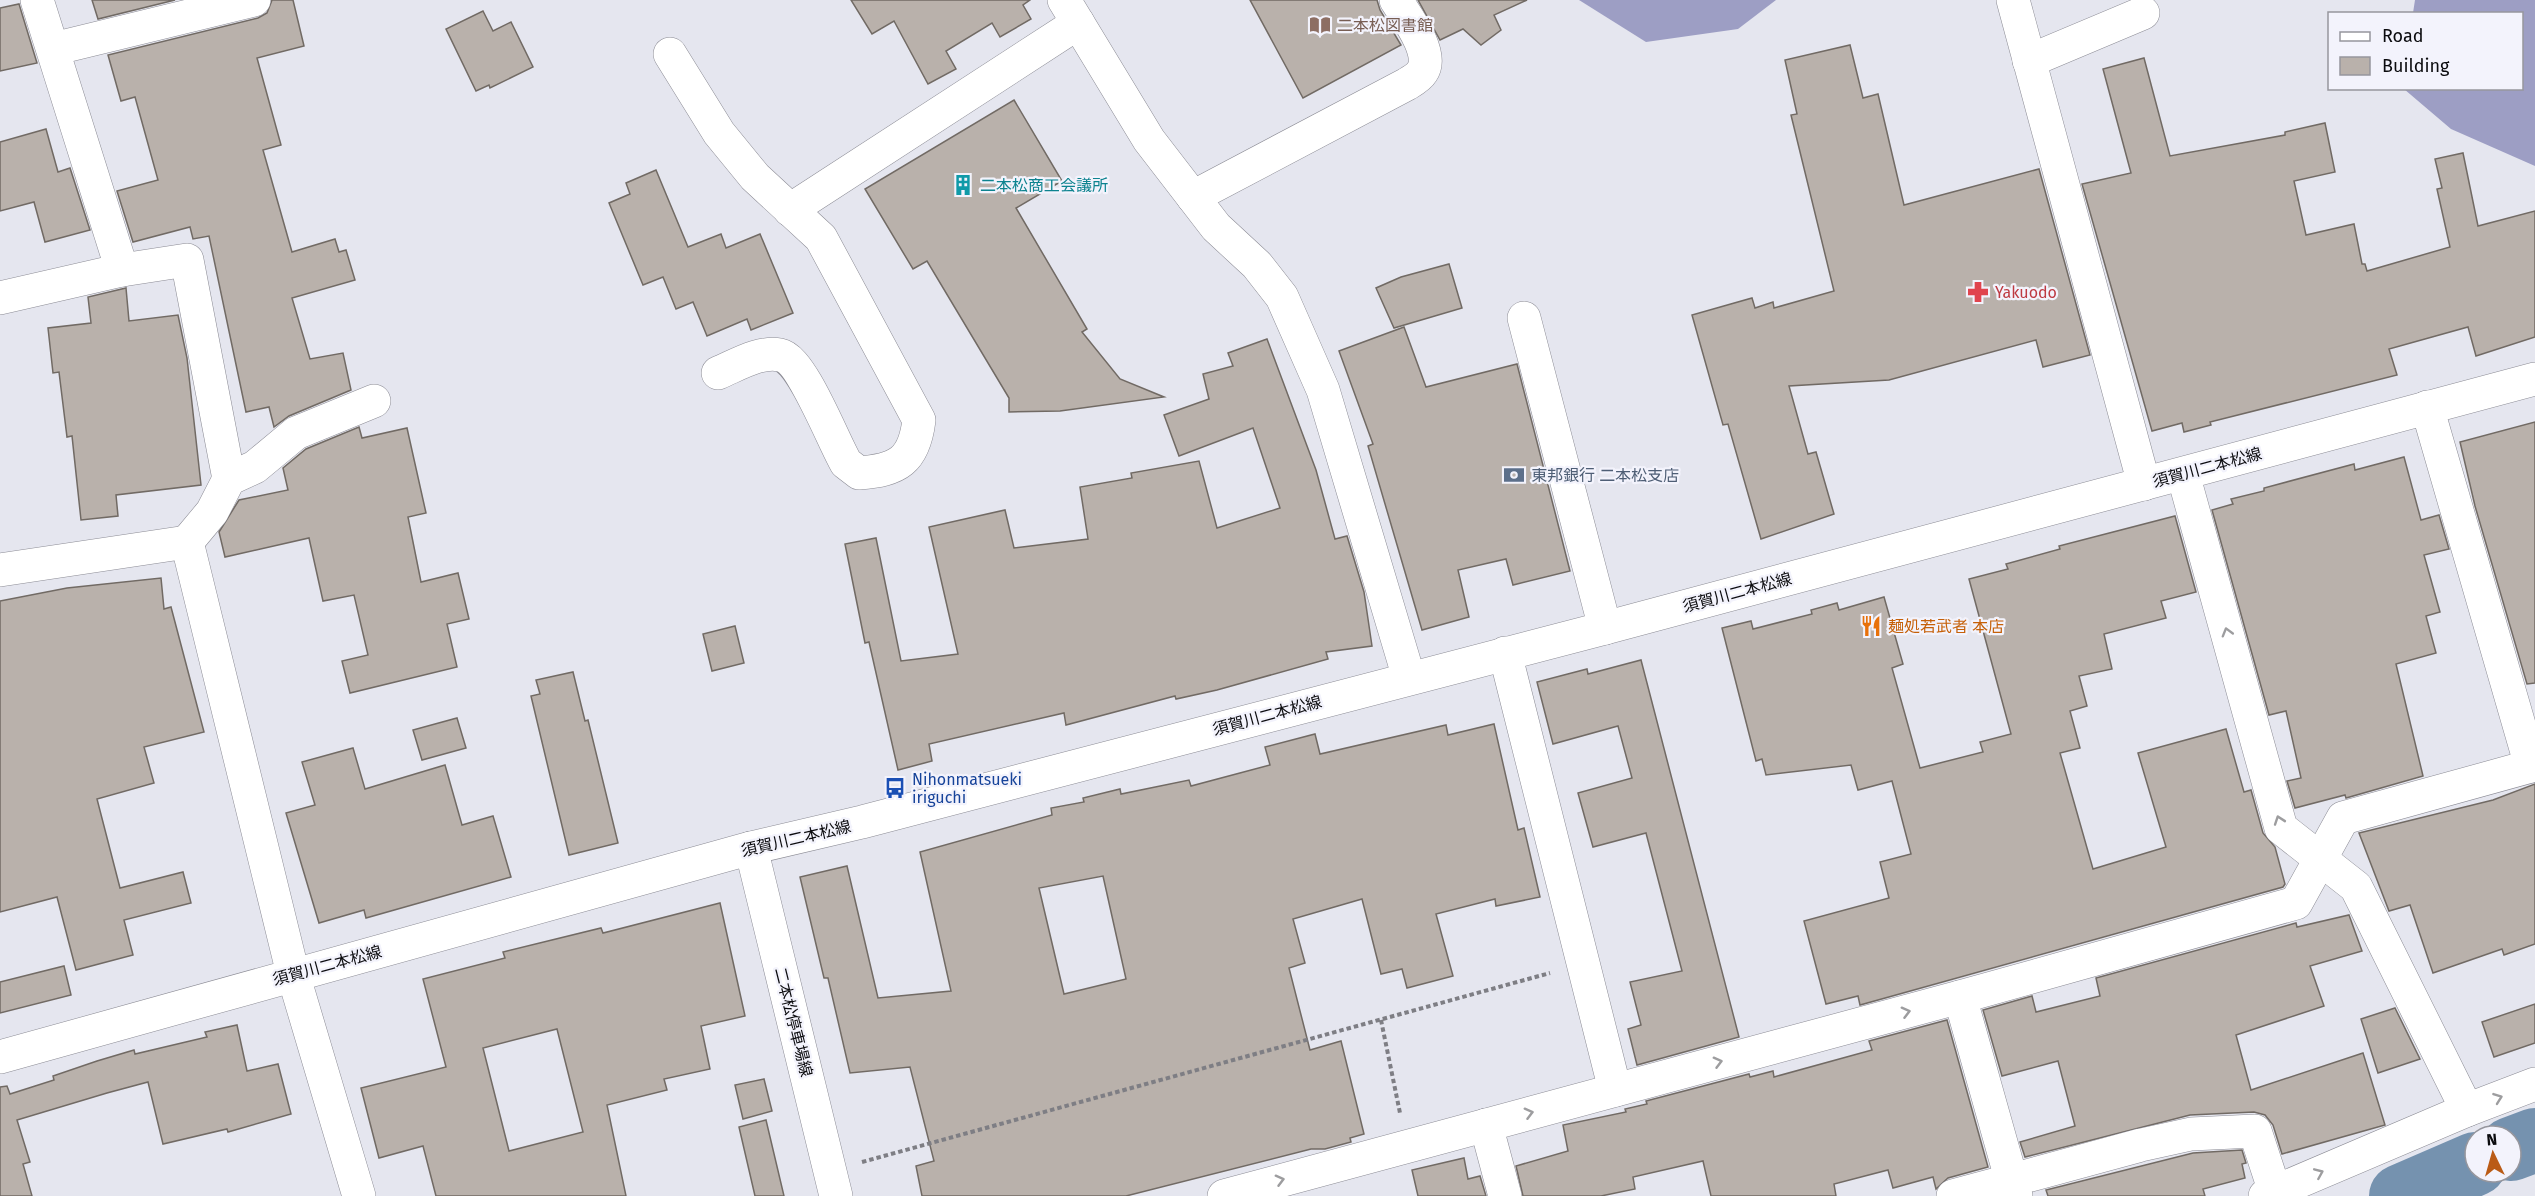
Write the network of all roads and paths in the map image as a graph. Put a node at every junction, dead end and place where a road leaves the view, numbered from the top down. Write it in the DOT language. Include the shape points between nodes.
graph roads {
  1 [pos="37,0"];
  2 [pos="254,0"];
  3 [pos="1396,0"];
  4 [pos="2013,0"];
  5 [pos="1071,11"];
  6 [pos="2143,13"];
  7 [pos="53,49"];
  8 [pos="670,54"];
  9 [pos="2029,61"];
  10 [pos="1193,197"];
  11 [pos="790,210"];
  12 [pos="122,270"];
  13 [pos="0,298"];
  14 [pos="1524,318"];
  15 [pos="718,373"];
  16 [pos="2535,379"];
  17 [pos="374,401"];
  18 [pos="2427,407"];
  19 [pos="2183,474"];
  20 [pos="229,479"];
  21 [pos="2144,484"];
  22 [pos="187,542"];
  23 [pos="0,570"];
  24 [pos="1605,628"];
  25 [pos="1505,653"];
  26 [pos="1409,678"];
  27 [pos="2533,765"];
  28 [pos="752,848"];
  29 [pos="2320,860"];
  30 [pos="1582,964"];
  31 [pos="293,974"];
  32 [pos="1960,997"];
  33 [pos="1381,1020"];
  34 [pos="0,1057"];
  35 [pos="2535,1084"];
  36 [pos="1615,1090"];
  37 [pos="2467,1110"];
  38 [pos="1486,1125"];
  39 [pos="1407,1146"];
  40 [pos="833,1183"];
  41 [pos="2013,1188"];
  42 [pos="2270,1194"];
  43 [pos="359,1196"];
  44 [pos="1224,1196"];
  45 [pos="1505,1196"];
  46 [pos="1953,1196"];
  1 -- 7 [label="street"];
  2 -- 7 [label="street"];
  3 -- 10 [label="street" via="1421,41 1425,62 1422,72 1407,84"];
  4 -- 9 [label="street"];
  5 -- 10 [label="street" via="1149,140"];
  5 -- 11 [label="street"];
  6 -- 9 [label="street"];
  7 -- 12 [label="street"];
  8 -- 11 [label="street" via="719,133 755,177"];
  9 -- 21 [label="street"];
  10 -- 26 [label="street" via="1282,297 1323,390"];
  11 -- 15 [label="street" via="821,238 919,420 916,440 906,459 885,471 859,474 846,463 797,367 781,355 761,355"];
  12 -- 13 [label="street"];
  12 -- 20 [label="street" via="187,260"];
  14 -- 24 [label="street"];
  16 -- 18 [label="street, 須賀川二本松線"];
  17 -- 20 [label="street" via="296,433 255,467"];
  18 -- 19 [label="street, 須賀川二本松線"];
  18 -- 27 [label="street"];
  19 -- 21 [label="street, 須賀川二本松線"];
  29 -- 19 [label="street, one-way" via="2281,828"];
  20 -- 22 [label="street" via="212,512"];
  21 -- 24 [label="street, 須賀川二本松線"];
  22 -- 23 [label="street"];
  22 -- 31 [label="street"];
  24 -- 25 [label="street, 須賀川二本松線"];
  25 -- 26 [label="street, 須賀川二本松線"];
  25 -- 30 [label="street"];
  26 -- 28 [label="street, 須賀川二本松線"];
  27 -- 29 [label="street" via="2343,818"];
  28 -- 31 [label="street, 須賀川二本松線"];
  28 -- 40 [label="street, 二本松停車場線"];
  29 -- 32 [label="street" via="2296,903"];
  29 -- 37 [label="street" via="2356,887"];
  30 -- 33 [label="path"];
  30 -- 36 [label="street"];
  31 -- 34 [label="street, 須賀川二本松線"];
  31 -- 43 [label="street"];
  36 -- 32 [label="street, one-way"];
  32 -- 41 [label="street"];
  33 -- 39 [label="path"];
  33 -- 40 [label="path"];
  37 -- 35 [label="street, one-way"];
  38 -- 36 [label="street, one-way"];
  42 -- 37 [label="street, one-way"];
  38 -- 39 [label="street"];
  38 -- 45 [label="street"];
  44 -- 39 [label="street, one-way"];
  41 -- 42 [label="street" via="2141,1145 2191,1134 2255,1131"];
  41 -- 46 [label="street"];
}
